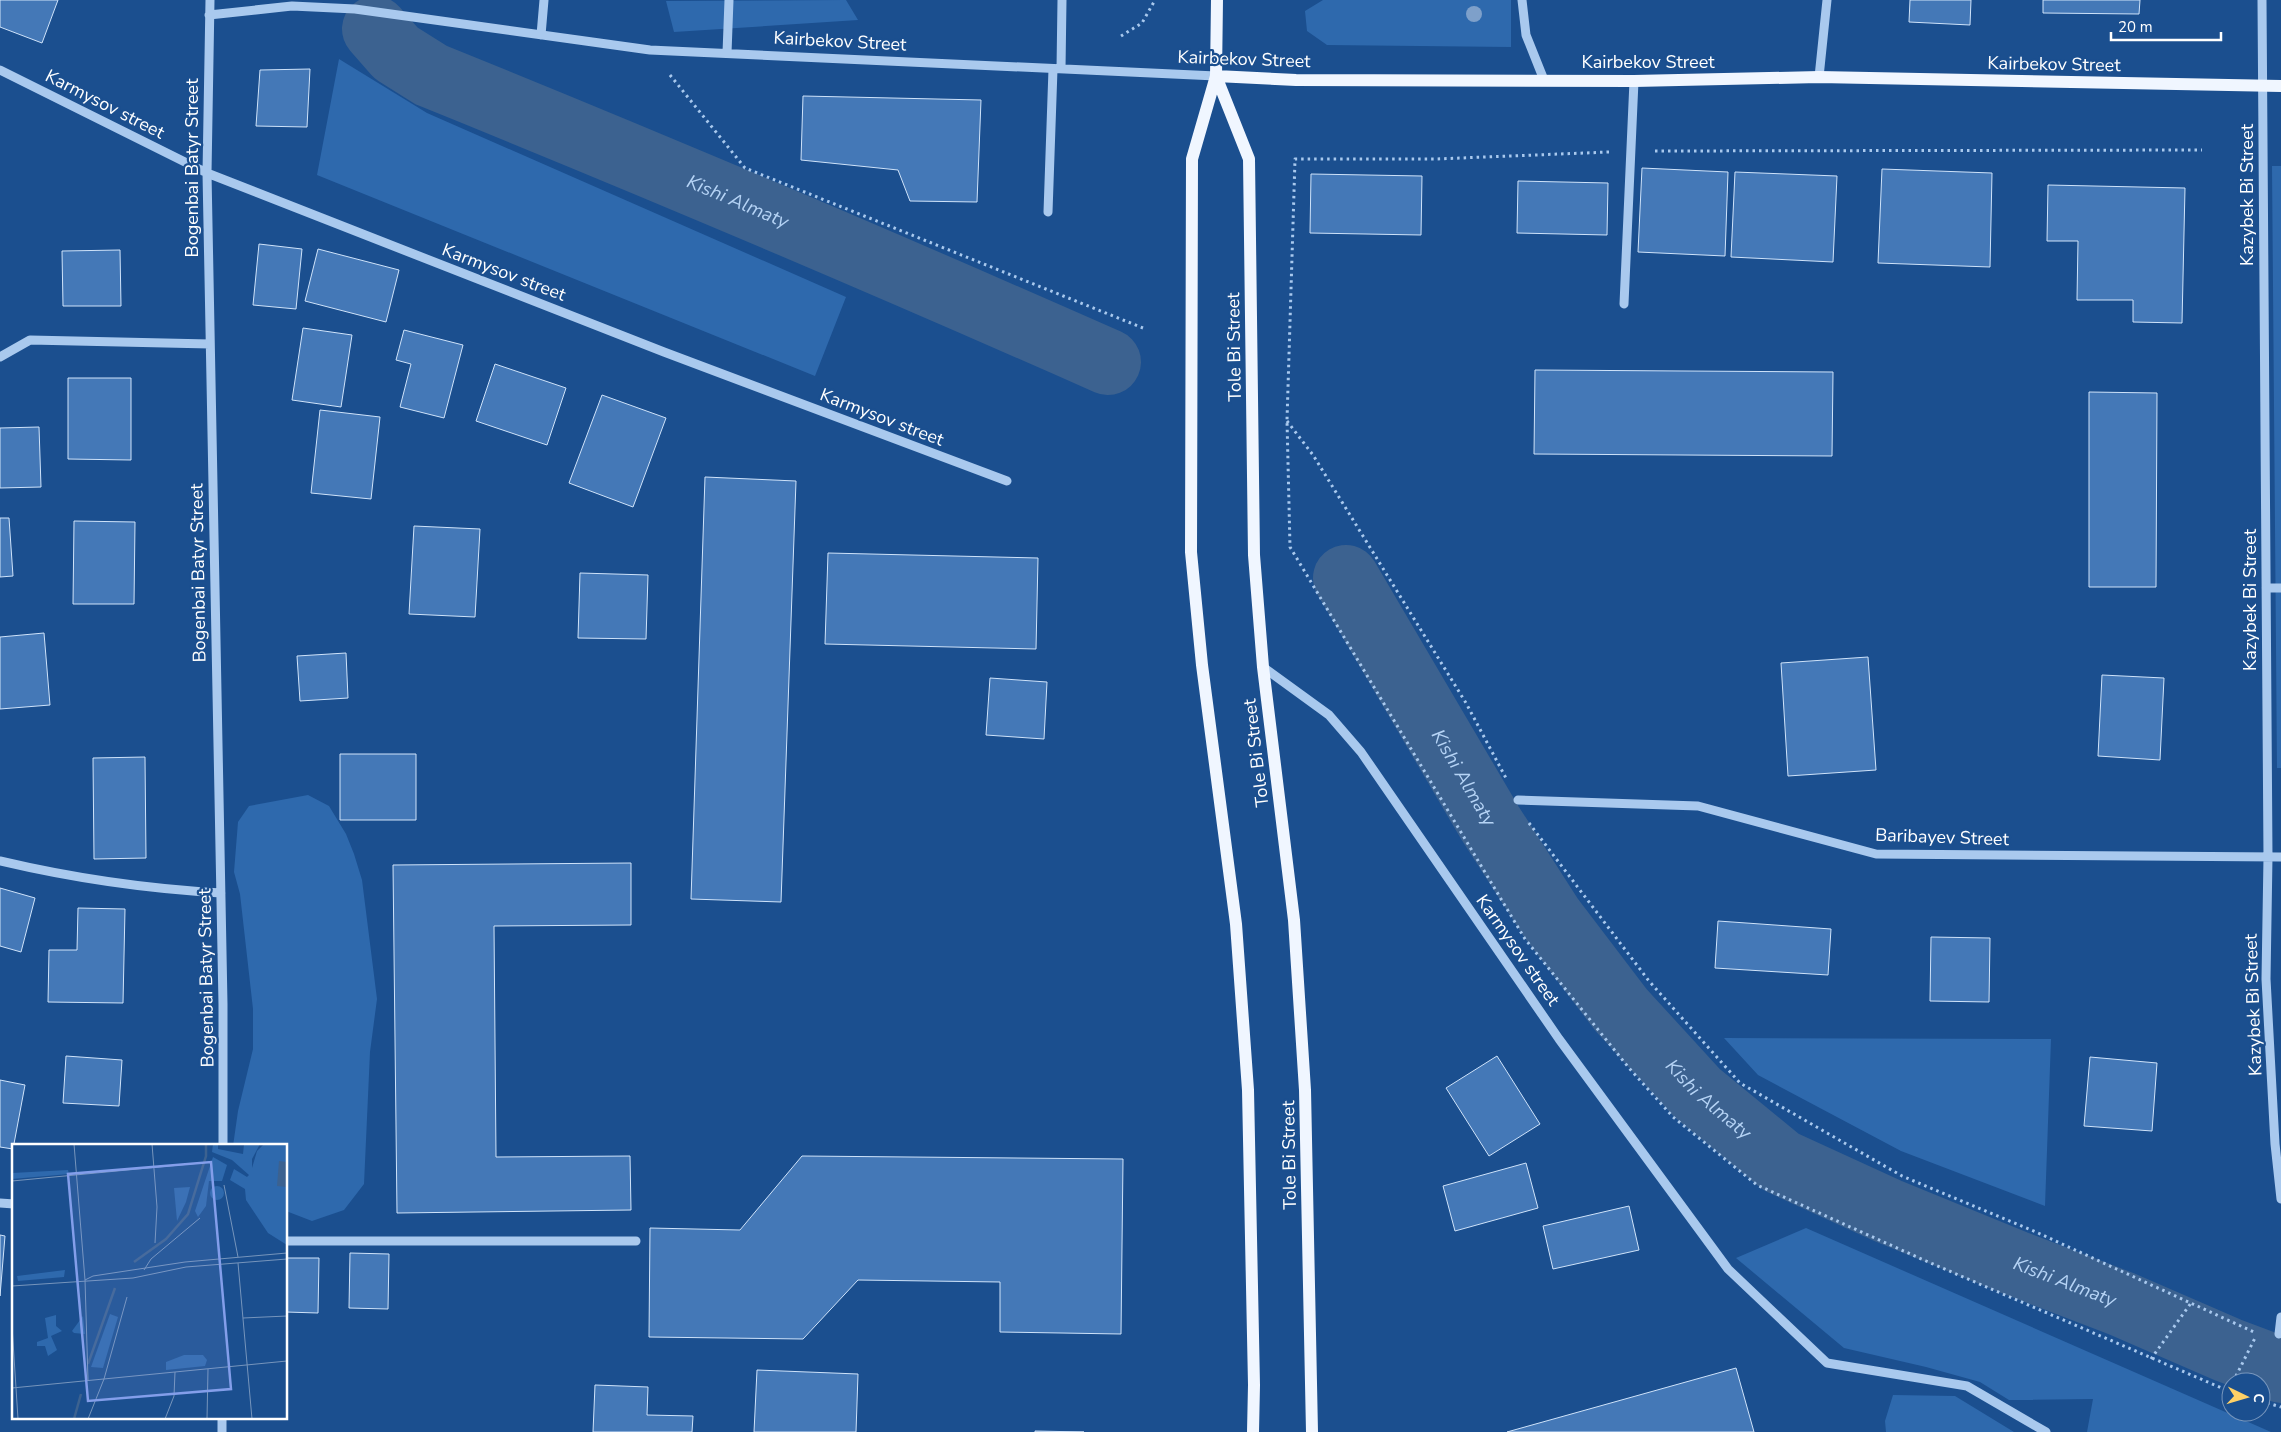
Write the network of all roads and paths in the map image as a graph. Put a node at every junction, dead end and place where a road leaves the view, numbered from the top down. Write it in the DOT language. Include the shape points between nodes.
graph roads {
  1 [pos="210,0"];
  2 [pos="544,0"];
  3 [pos="729,0"];
  4 [pos="1062,0"];
  5 [pos="1155,0"];
  6 [pos="1216,0"];
  7 [pos="1522,0"];
  8 [pos="1827,0"];
  9 [pos="2262,0"];
  10 [pos="293,3"];
  11 [pos="210,15"];
  12 [pos="541,35"];
  13 [pos="1121,36"];
  14 [pos="650,50"];
  15 [pos="727,53"];
  16 [pos="1057,69"];
  17 [pos="0,70"];
  18 [pos="1216,76"];
  19 [pos="1819,77"];
  20 [pos="1544,80"];
  21 [pos="1634,81"];
  22 [pos="2262,86"];
  23 [pos="2281,86"];
  24 [pos="2202,150"];
  25 [pos="1631,151"];
  26 [pos="207,173"];
  27 [pos="1048,212"];
  28 [pos="1624,304"];
  29 [pos="1143,328"];
  30 [pos="210,344"];
  31 [pos="0,357"];
  32 [pos="1287,420"];
  33 [pos="1007,482"];
  34 [pos="2266,588"];
  35 [pos="2281,588"];
  36 [pos="1263,668"];
  37 [pos="1518,800"];
  38 [pos="2268,857"];
  39 [pos="2281,857"];
  40 [pos="0,861"];
  41 [pos="221,893"];
  42 [pos="223,1144"];
  43 [pos="2281,1199"];
  44 [pos="288,1241"];
  45 [pos="636,1241"];
  46 [pos="2191,1303"];
  47 [pos="2281,1317"];
  48 [pos="2257,1333"];
  49 [pos="2279,1334"];
  50 [pos="2151,1359"];
  51 [pos="2238,1372"];
  52 [pos="2221,1388"];
  53 [pos="1253,1432"];
  54 [pos="1312,1432"];
  55 [pos="2046,1432"];
  1 -- 11 [label="street, Bogenbai Batyr Street"];
  2 -- 12 [label="street"];
  3 -- 15 [label="street"];
  4 -- 16 [label="street"];
  5 -- 13 [label="path" via="1142,23"];
  6 -- 18 [label="main road, Tole Bi Street"];
  7 -- 20 [label="street" via="1526,35"];
  8 -- 19 [label="street"];
  9 -- 22 [label="street, Kazybek Bi Street"];
  10 -- 11 [label="street, Kairbekov Street"];
  10 -- 12 [label="street, Kairbekov Street"];
  11 -- 26 [label="street, Bogenbai Batyr Street"];
  12 -- 14 [label="street, Kairbekov Street"];
  14 -- 15 [label="street, Kairbekov Street"];
  14 -- 29 [label="path" via="745,168"];
  15 -- 16 [label="street, Kairbekov Street"];
  16 -- 18 [label="street, Kairbekov Street"];
  16 -- 27 [label="street"];
  17 -- 26 [label="street, Karmysov street"];
  18 -- 20 [label="main road, Kairbekov Street" via="1296,80"];
  18 -- 36 [label="main road, Tole Bi Street" via="1249,159 1254,555"];
  18 -- 53 [label="main road, Tole Bi Street" via="1192,159 1191,552 1202,665 1236,924 1248,1090"];
  19 -- 21 [label="main road, Kairbekov Street"];
  19 -- 22 [label="main road, Kairbekov Street"];
  20 -- 21 [label="main road, Kairbekov Street"];
  21 -- 25 [label="street"];
  22 -- 23 [label="main road, Kairbekov Street"];
  22 -- 34 [label="street, Kazybek Bi Street"];
  24 -- 25 [label="path"];
  25 -- 28 [label="street"];
  25 -- 32 [label="path" via="1436,159 1295,159"];
  26 -- 30 [label="street, Bogenbai Batyr Street"];
  26 -- 33 [label="street, Karmysov street"];
  30 -- 31 [label="street" via="30,340"];
  30 -- 41 [label="street, Bogenbai Batyr Street"];
  32 -- 37 [label="path" via="1313,455 1466,703"];
  32 -- 50 [label="path" via="1290,547 1525,940 1673,1117 1757,1185"];
  34 -- 35 [label="street"];
  34 -- 38 [label="street, Kazybek Bi Street"];
  36 -- 54 [label="main road, Tole Bi Street" via="1294,920 1305,1090"];
  36 -- 55 [label="street, Karmysov street" via="1329,715 1361,752 1559,1039 1728,1269 1827,1363 1966,1386"];
  37 -- 38 [label="street, Baribayev Street" via="1698,806 1876,854"];
  37 -- 46 [label="path" via="1532,828 1650,981 1740,1083 1902,1176 2036,1232"];
  38 -- 39 [label="street, Baribayev Street"];
  38 -- 43 [label="street, Kazybek Bi Street" via="2266,979"];
  40 -- 41 [label="street" via="175,890"];
  41 -- 42 [label="street, Bogenbai Batyr Street"];
  44 -- 45 [label="street"];
  46 -- 48 [label="path"];
  46 -- 50 [label="path"];
  47 -- 49 [label="street"];
  48 -- 49 [label="path"];
  48 -- 51 [label="path"];
  50 -- 52 [label="path"];
}
